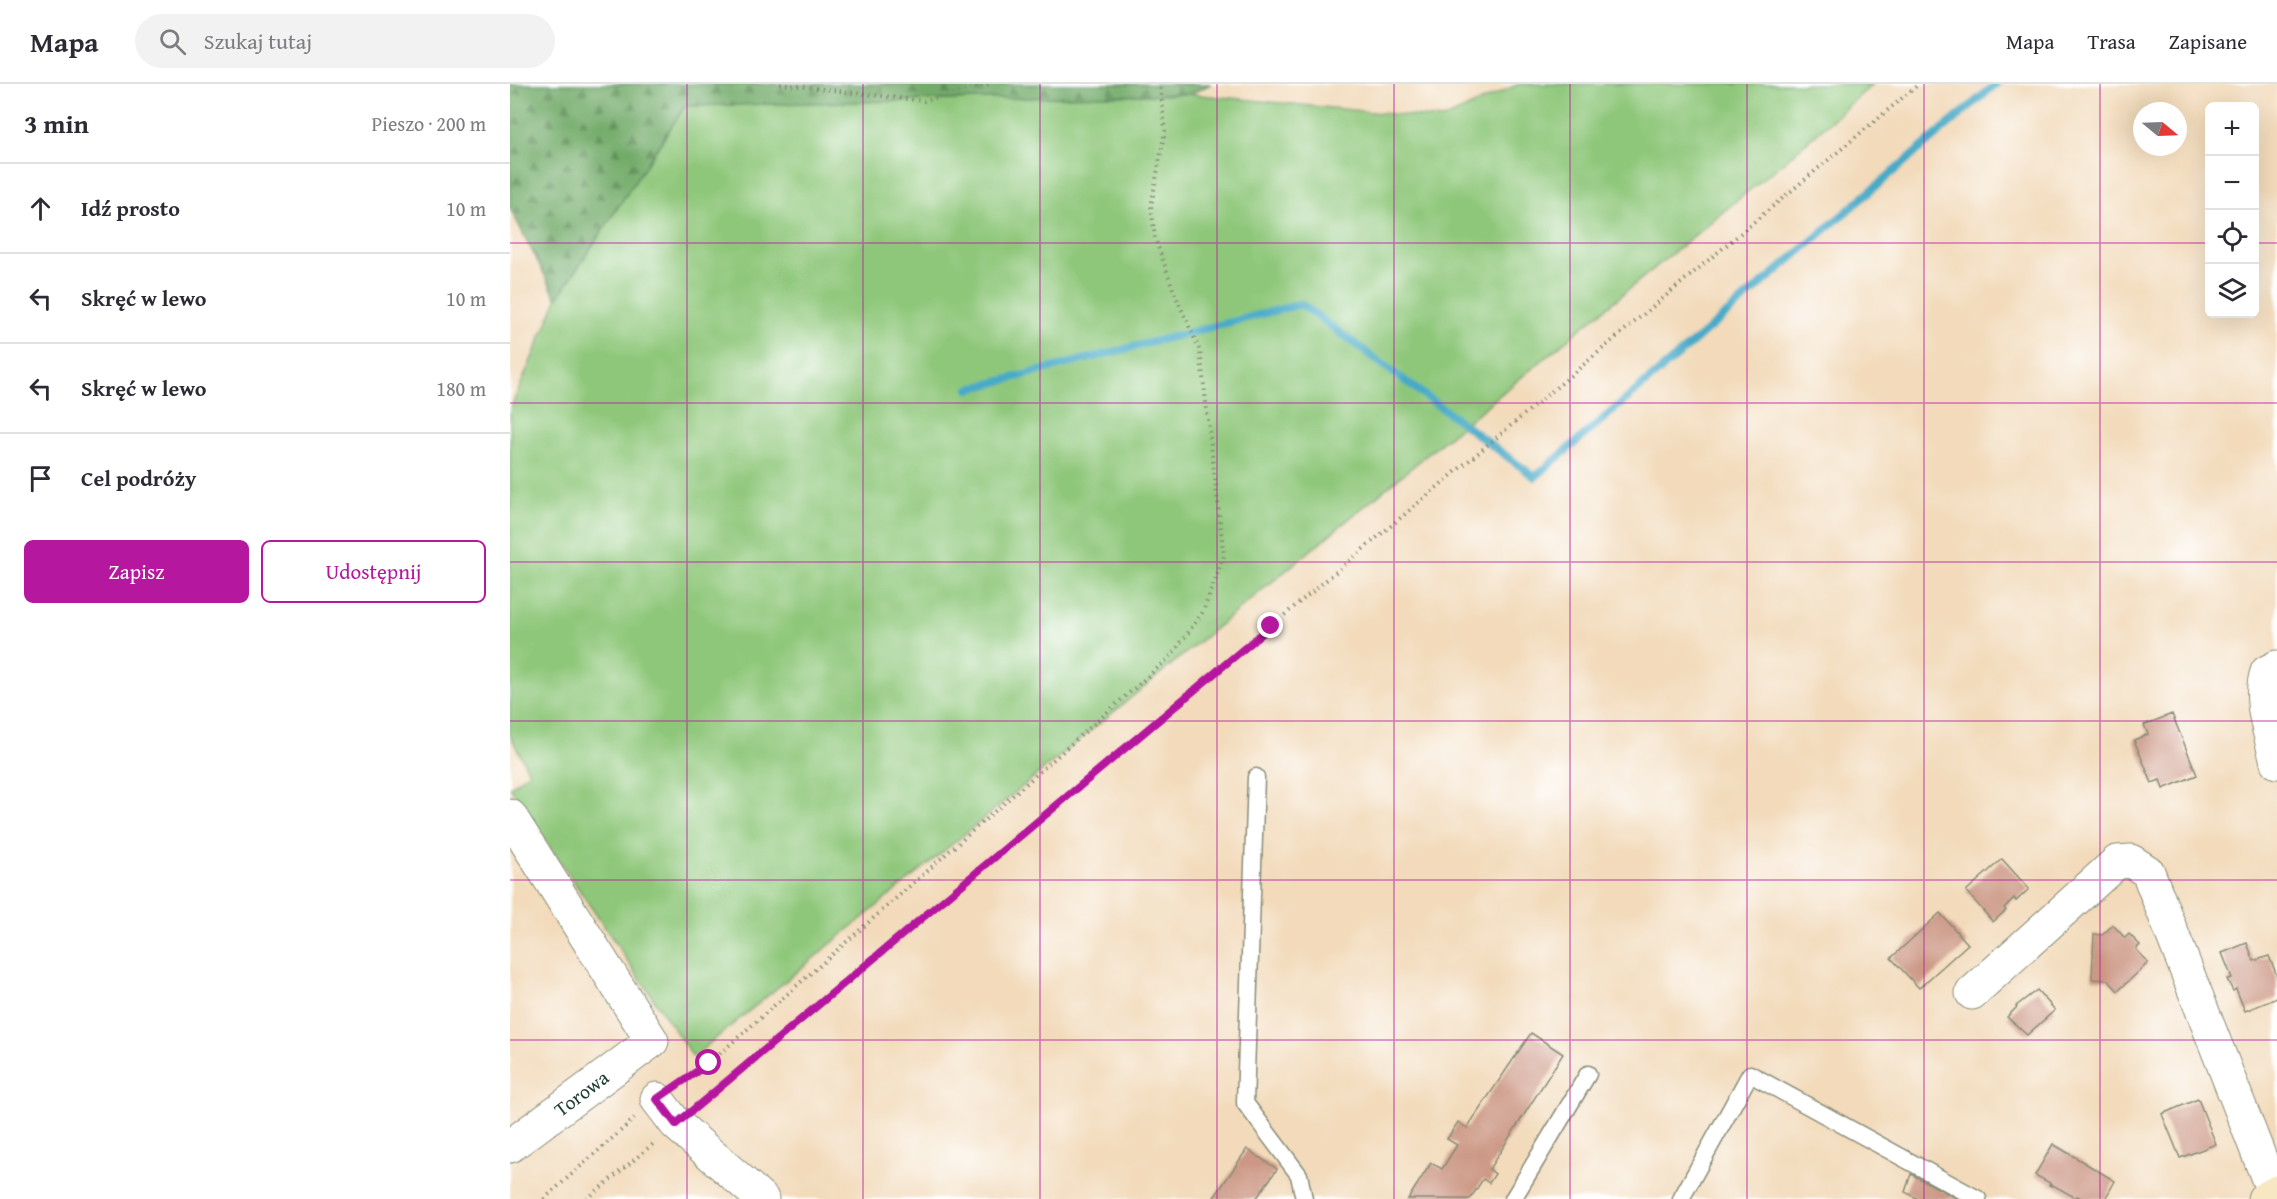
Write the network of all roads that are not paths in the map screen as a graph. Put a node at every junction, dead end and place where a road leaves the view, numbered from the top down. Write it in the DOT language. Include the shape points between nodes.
graph roads {
  1 [pos="2277,667"];
  2 [pos="2277,762"];
  3 [pos="1256,777"];
  4 [pos="510,816"];
  5 [pos="1972,993"];
  6 [pos="1588,1074"];
  7 [pos="667,1111"];
  8 [pos="510,1146"];
  9 [pos="2272,1195"];
  10 [pos="762,1199"];
  11 [pos="1304,1199"];
  12 [pos="1513,1199"];
  13 [pos="1681,1199"];
  14 [pos="1978,1199"];
  1 -- 2 [label="street" via="2267,672 2263,684 2263,701"];
  3 -- 11 [label="lane" via="1245,1103 1299,1175"];
  4 -- 8 [label="street, Torowa" via="652,1041"];
  5 -- 9 [label="street" via="2117,862 2131,861 2148,872"];
  6 -- 12 [label="lane"];
  7 -- 10 [label="street"];
  13 -- 14 [label="lane" via="1750,1074"];
}
